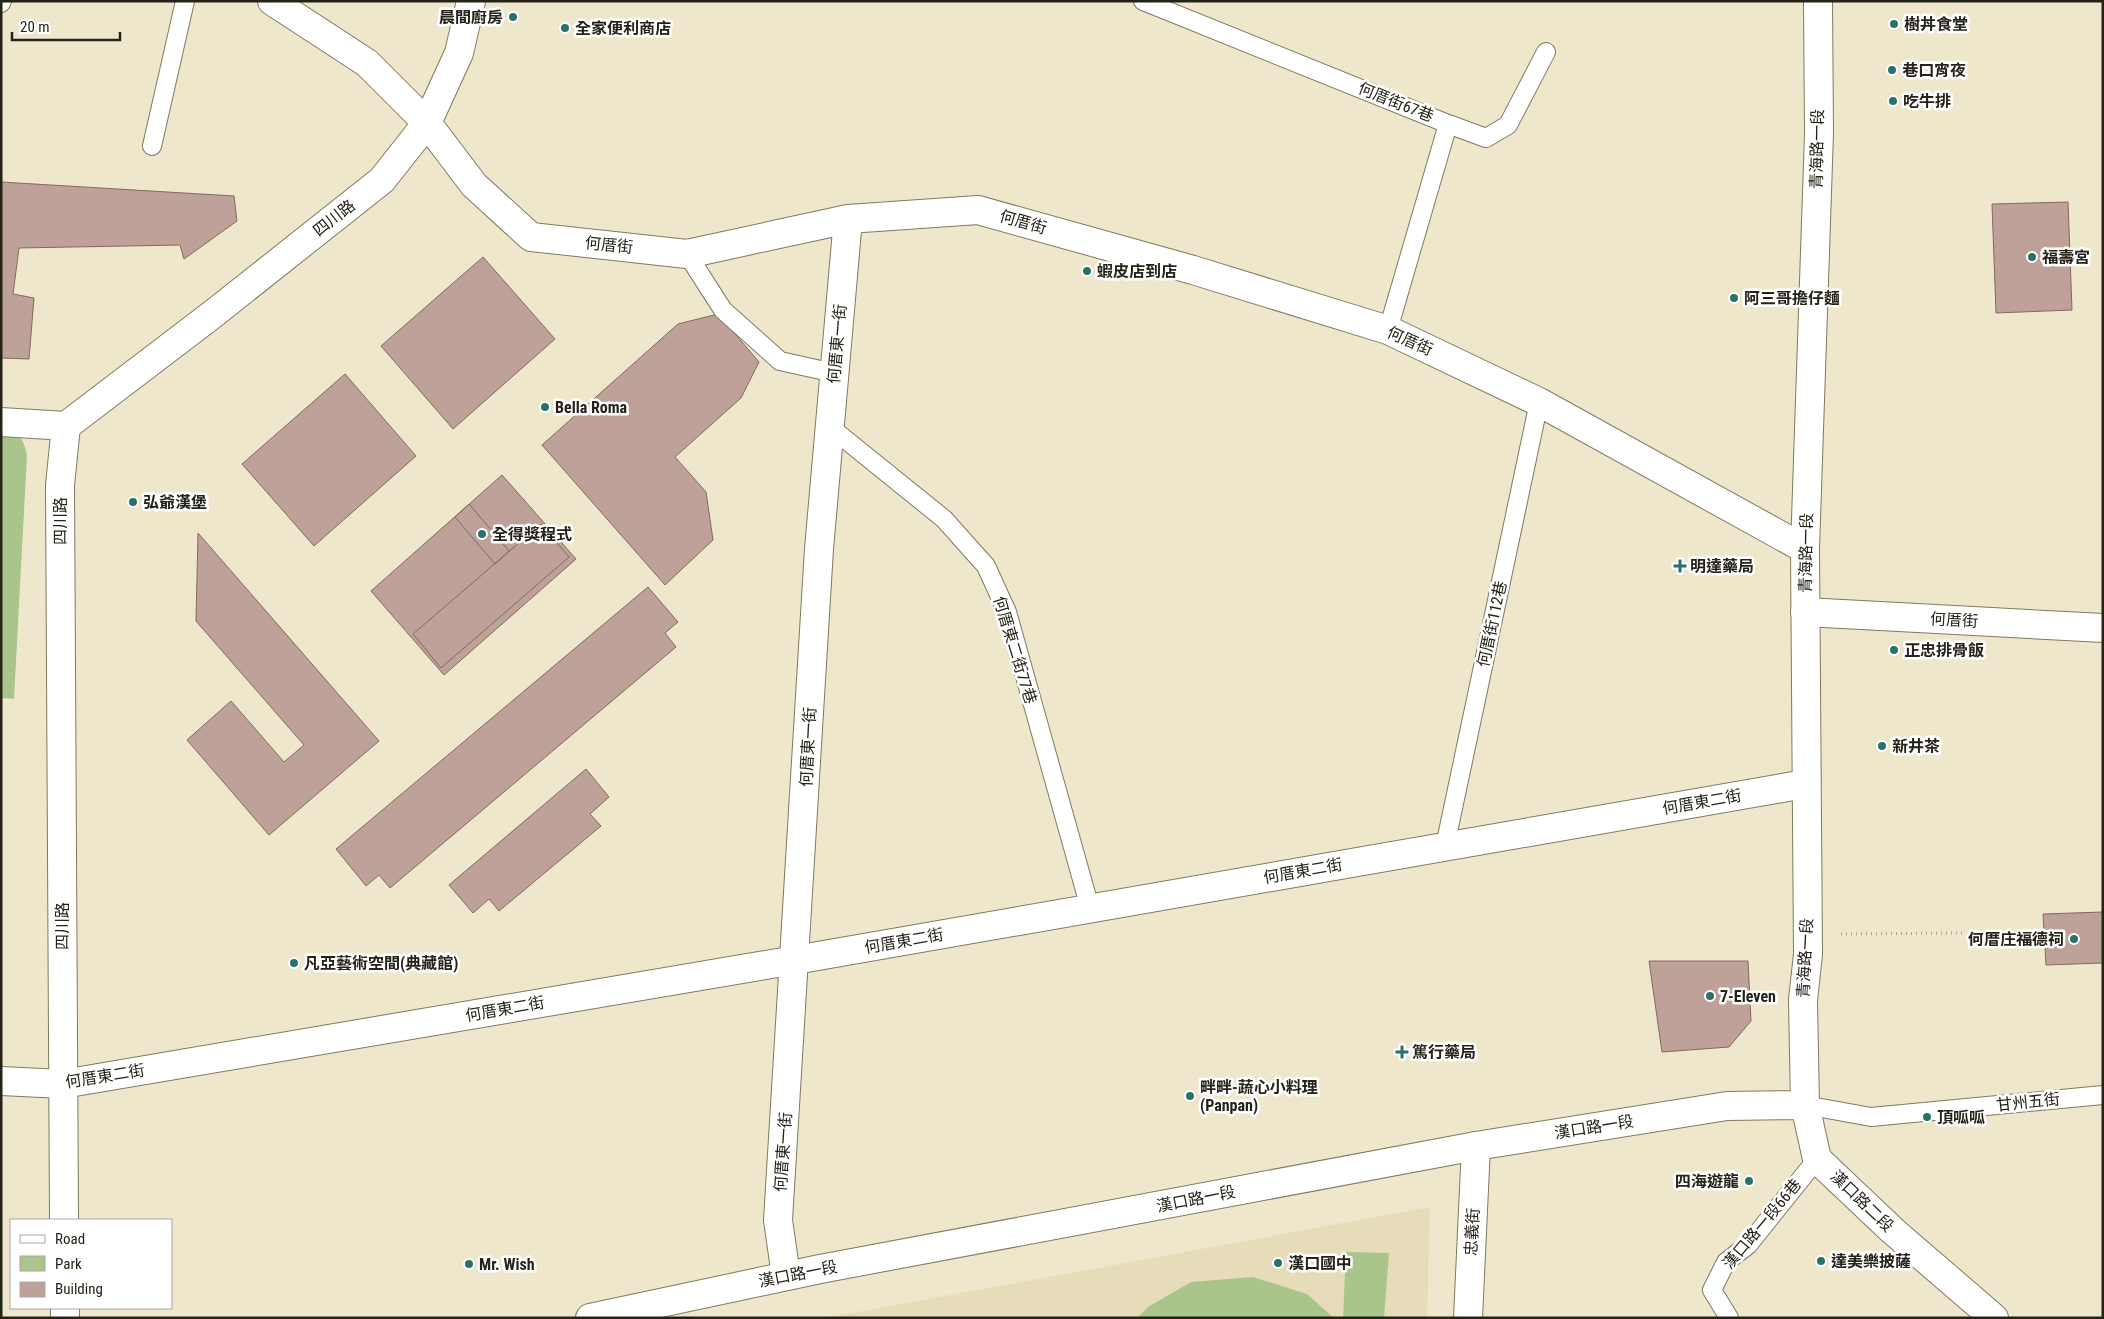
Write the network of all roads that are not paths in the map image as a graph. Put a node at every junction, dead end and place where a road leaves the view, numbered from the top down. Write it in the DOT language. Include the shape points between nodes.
graph roads {
  1 [pos="185,1"];
  2 [pos="272,1"];
  3 [pos="471,1"];
  4 [pos="1143,1"];
  5 [pos="1818,1"];
  6 [pos="1546,52"];
  7 [pos="426,123"];
  8 [pos="1448,124"];
  9 [pos="152,146"];
  10 [pos="848,219"];
  11 [pos="688,254"];
  12 [pos="1388,330"];
  13 [pos="834,373"];
  14 [pos="1539,402"];
  15 [pos="1,422"];
  16 [pos="66,426"];
  17 [pos="830,427"];
  18 [pos="1805,549"];
  19 [pos="1806,612"];
  20 [pos="2103,628"];
  21 [pos="1805,784"];
  22 [pos="1445,846"];
  23 [pos="1090,908"];
  24 [pos="795,960"];
  25 [pos="1,1081"];
  26 [pos="63,1084"];
  27 [pos="2103,1095"];
  28 [pos="1805,1105"];
  29 [pos="1476,1146"];
  30 [pos="1817,1159"];
  31 [pos="64,1219"];
  32 [pos="786,1276"];
  33 [pos="590,1318"];
  34 [pos="1468,1318"];
  35 [pos="1729,1318"];
  36 [pos="1994,1318"];
  1 -- 9 [label="lane"];
  2 -- 7 [label="street, 何厝街" via="368,63"];
  3 -- 7 [label="street, 四川路" via="459,53"];
  4 -- 8 [label="lane, 何厝街67巷"];
  5 -- 18 [label="street, 青海路一段" via="1818,133"];
  6 -- 8 [label="lane" via="1508,125 1486,138"];
  7 -- 11 [label="street, 何厝街" via="474,185 531,237"];
  7 -- 16 [label="street, 四川路" via="382,180"];
  8 -- 12 [label="lane, 何厝街67巷"];
  10 -- 11 [label="street, 何厝街"];
  10 -- 12 [label="street, 何厝街" via="978,210 1193,270"];
  10 -- 13 [label="street, 何厝東一街"];
  11 -- 13 [label="lane" via="723,310 780,361"];
  12 -- 14 [label="street, 何厝街"];
  13 -- 17 [label="street, 何厝東一街"];
  14 -- 18 [label="street, 何厝街"];
  14 -- 22 [label="lane, 何厝街112巷"];
  15 -- 16 [label="street"];
  16 -- 26 [label="street, 四川路" via="60,485"];
  17 -- 23 [label="lane, 何厝東二街77巷" via="944,519 986,566 1006,612"];
  17 -- 24 [label="street, 何厝東一街" via="819,549"];
  18 -- 19 [label="street, 青海路一段"];
  19 -- 20 [label="street, 何厝街"];
  19 -- 21 [label="street, 青海路一段"];
  21 -- 22 [label="street, 何厝東二街"];
  21 -- 28 [label="street, 青海路一段" via="1808,935 1803,1000"];
  22 -- 23 [label="street, 何厝東二街"];
  23 -- 24 [label="street, 何厝東二街"];
  24 -- 26 [label="street, 何厝東二街"];
  24 -- 32 [label="street, 何厝東一街" via="778,1220"];
  25 -- 26 [label="street, 何厝東二街"];
  26 -- 31 [label="street, 四川路"];
  27 -- 28 [label="lane, 甘州五街" via="1871,1117"];
  28 -- 29 [label="street, 漢口路一段" via="1727,1106"];
  28 -- 30 [label="street, 漢口路二段"];
  29 -- 32 [label="street, 漢口路一段"];
  29 -- 34 [label="street, 忠義街"];
  30 -- 35 [label="lane, 漢口路一段66巷" via="1748,1245 1726,1262 1712,1290"];
  30 -- 36 [label="street, 漢口路二段" via="1893,1231"];
  32 -- 33 [label="street, 漢口路一段"];
}
